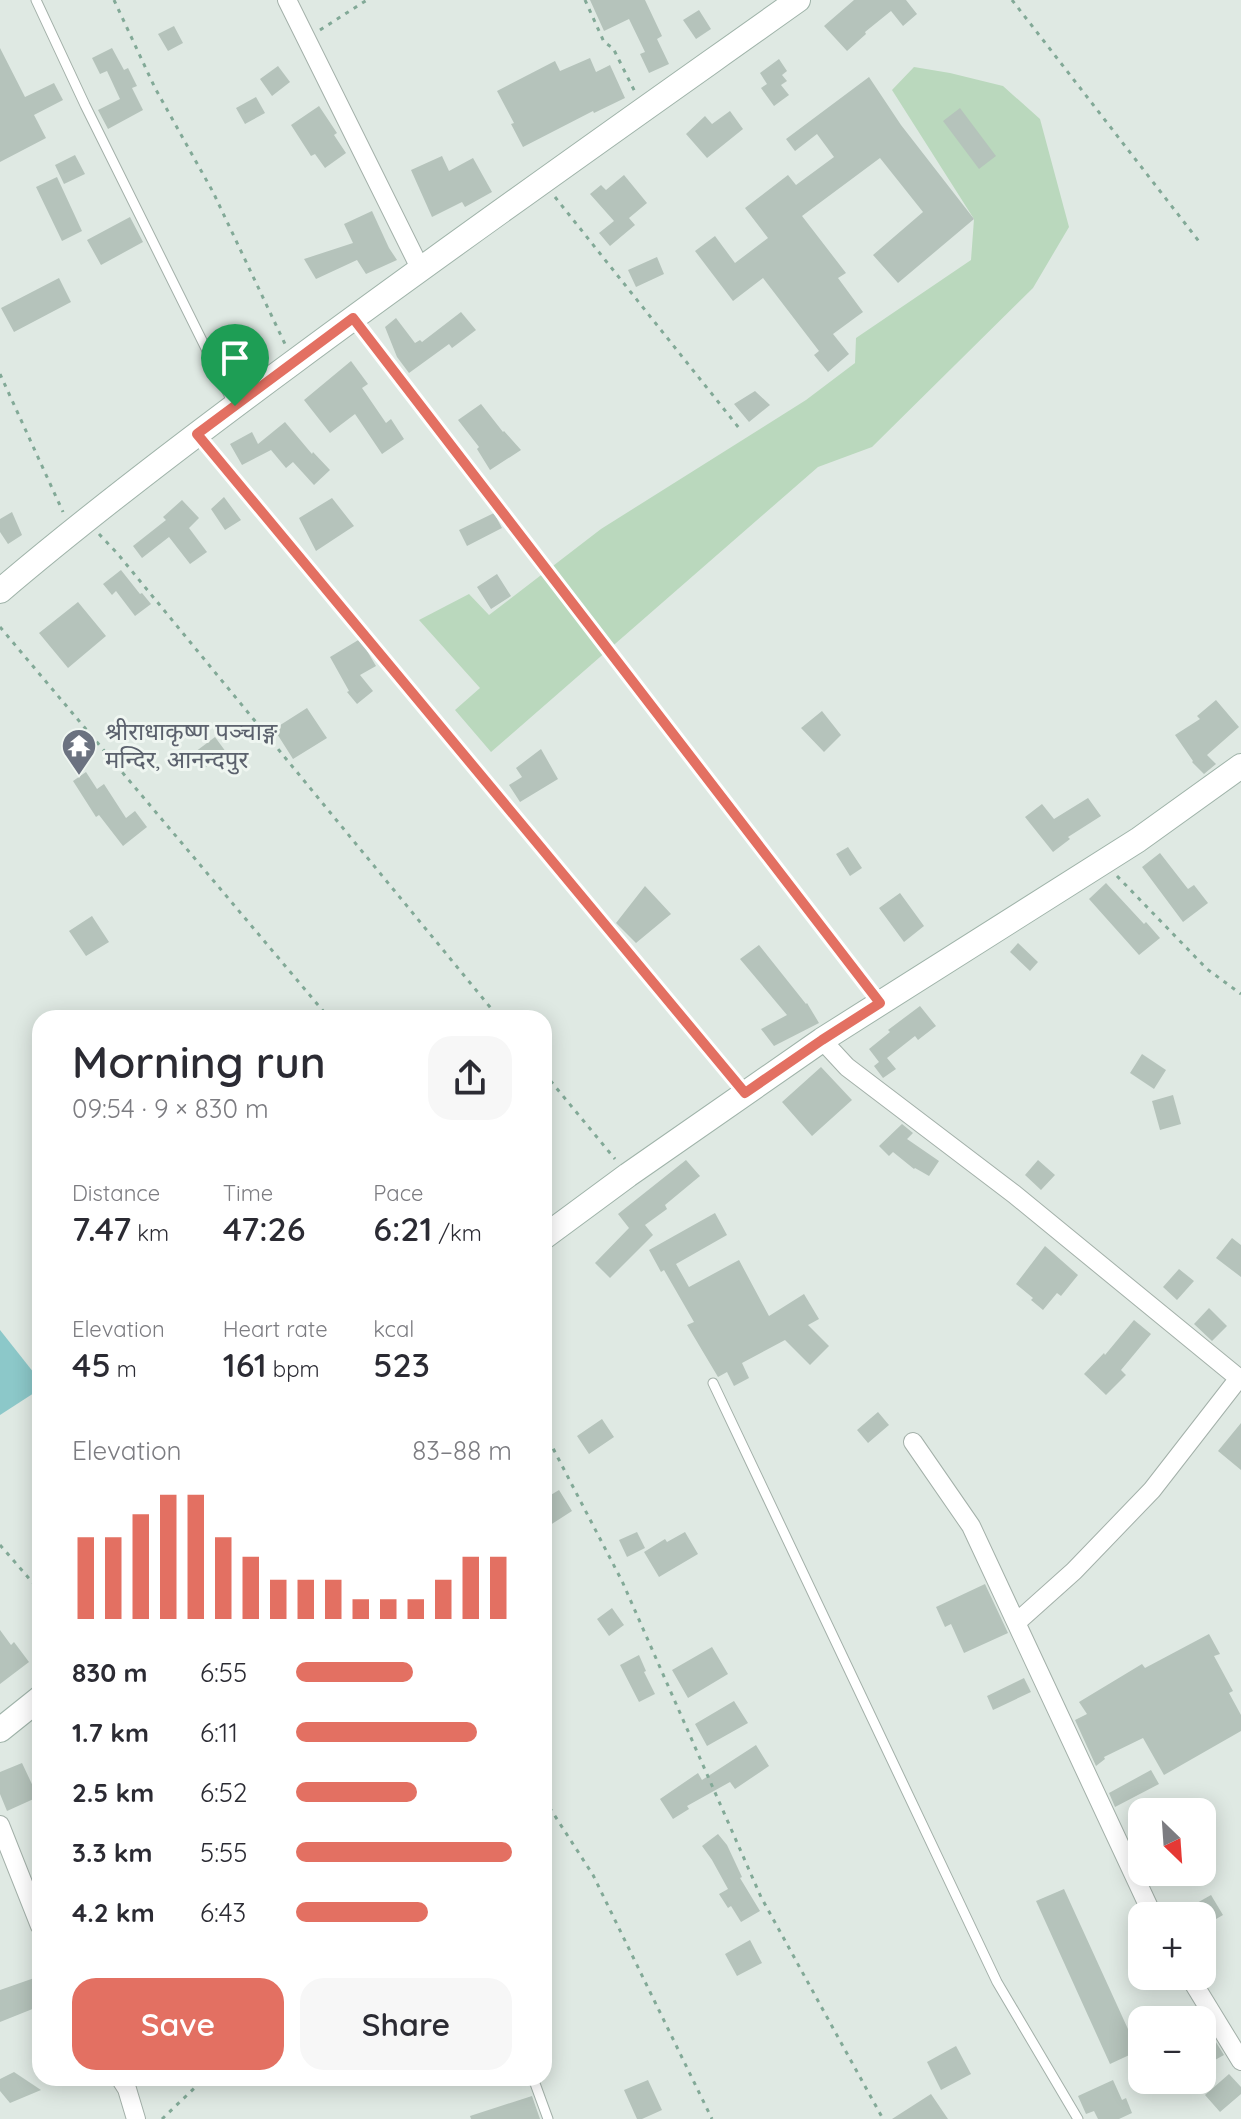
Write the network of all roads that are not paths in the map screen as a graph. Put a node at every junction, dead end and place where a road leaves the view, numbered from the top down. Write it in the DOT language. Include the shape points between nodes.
graph roads {
  1 [pos="36,0"];
  2 [pos="287,0"];
  3 [pos="798,0"];
  4 [pos="420,268"];
  5 [pos="235,406"];
  6 [pos="0,591"];
  7 [pos="1241,766"];
  8 [pos="822,1040"];
  9 [pos="552,1231"];
  10 [pos="1240,1379"];
  11 [pos="713,1383"];
  12 [pos="913,1442"];
  13 [pos="1017,1622"];
  14 [pos="32,1704"];
  15 [pos="0,1730"];
  16 [pos="0,1825"];
  17 [pos="1147,1902"];
  18 [pos="32,1906"];
  19 [pos="1198,1990"];
  20 [pos="1241,2061"];
  21 [pos="125,2086"];
  22 [pos="536,2086"];
  23 [pos="136,2119"];
  24 [pos="548,2119"];
  25 [pos="1078,2119"];
  1 -- 5 [label="lane"];
  2 -- 4 [label="street"];
  3 -- 4 [label="street"];
  4 -- 5 [label="street"];
  5 -- 6 [label="street" via="78,524"];
  7 -- 8 [label="street" via="1138,840"];
  8 -- 9 [label="street"];
  8 -- 10 [label="street" via="847,1067 1014,1194"];
  10 -- 13 [label="street" via="1152,1490"];
  11 -- 25 [label="lane" via="997,1982"];
  12 -- 13 [label="street" via="971,1526"];
  13 -- 17 [label="street"];
  14 -- 15 [label="street"];
  16 -- 18 [label="street"];
  19 -- 20 [label="street"];
  21 -- 23 [label="street"];
  22 -- 24 [label="lane"];
}
